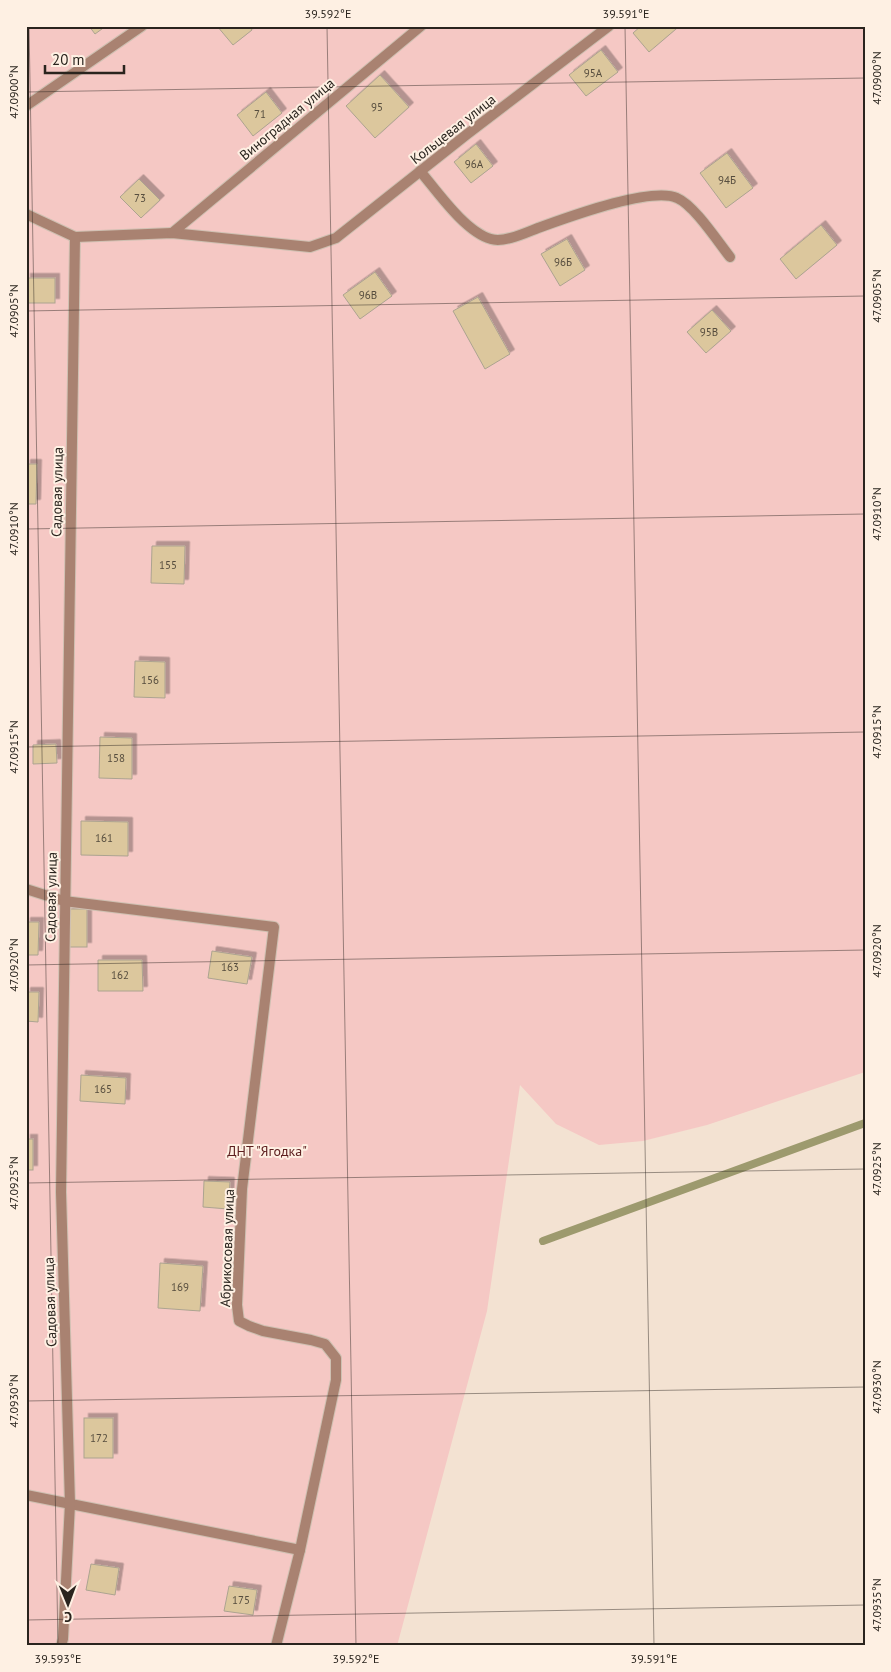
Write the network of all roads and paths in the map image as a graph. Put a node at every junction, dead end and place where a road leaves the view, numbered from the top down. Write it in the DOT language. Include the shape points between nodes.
graph roads {
  1 [pos="142,26"];
  2 [pos="421,26"];
  3 [pos="609,26"];
  4 [pos="26,106"];
  5 [pos="420,172"];
  6 [pos="26,214"];
  7 [pos="172,233"];
  8 [pos="76,237"];
  9 [pos="730,257"];
  10 [pos="26,889"];
  11 [pos="64,901"];
  12 [pos="26,1495"];
  13 [pos="70,1504"];
  14 [pos="300,1550"];
  15 [pos="62,1646"];
  16 [pos="276,1646"];
  1 -- 4 [label="street"];
  2 -- 7 [label="street, Виноградная улица"];
  3 -- 5 [label="street, Кольцевая улица"];
  5 -- 7 [label="street, Кольцевая улица" via="336,238 310,247"];
  5 -- 9 [label="street" via="455,214 477,233 492,240 512,238 578,213 621,202 668,195 689,206"];
  6 -- 8 [label="street"];
  7 -- 8 [label="street"];
  8 -- 11 [label="street, Садовая улица"];
  10 -- 11 [label="street"];
  11 -- 13 [label="street, Садовая улица" via="60,1192"];
  11 -- 14 [label="street, Абрикосовая улица" via="274,927 242,1189 237,1305 239,1320 250,1326 325,1344 336,1358 336,1380"];
  12 -- 13 [label="street"];
  13 -- 14 [label="street"];
  13 -- 15 [label="street, Садовая улица"];
  14 -- 16 [label="street, Абрикосовая улица"];
}
